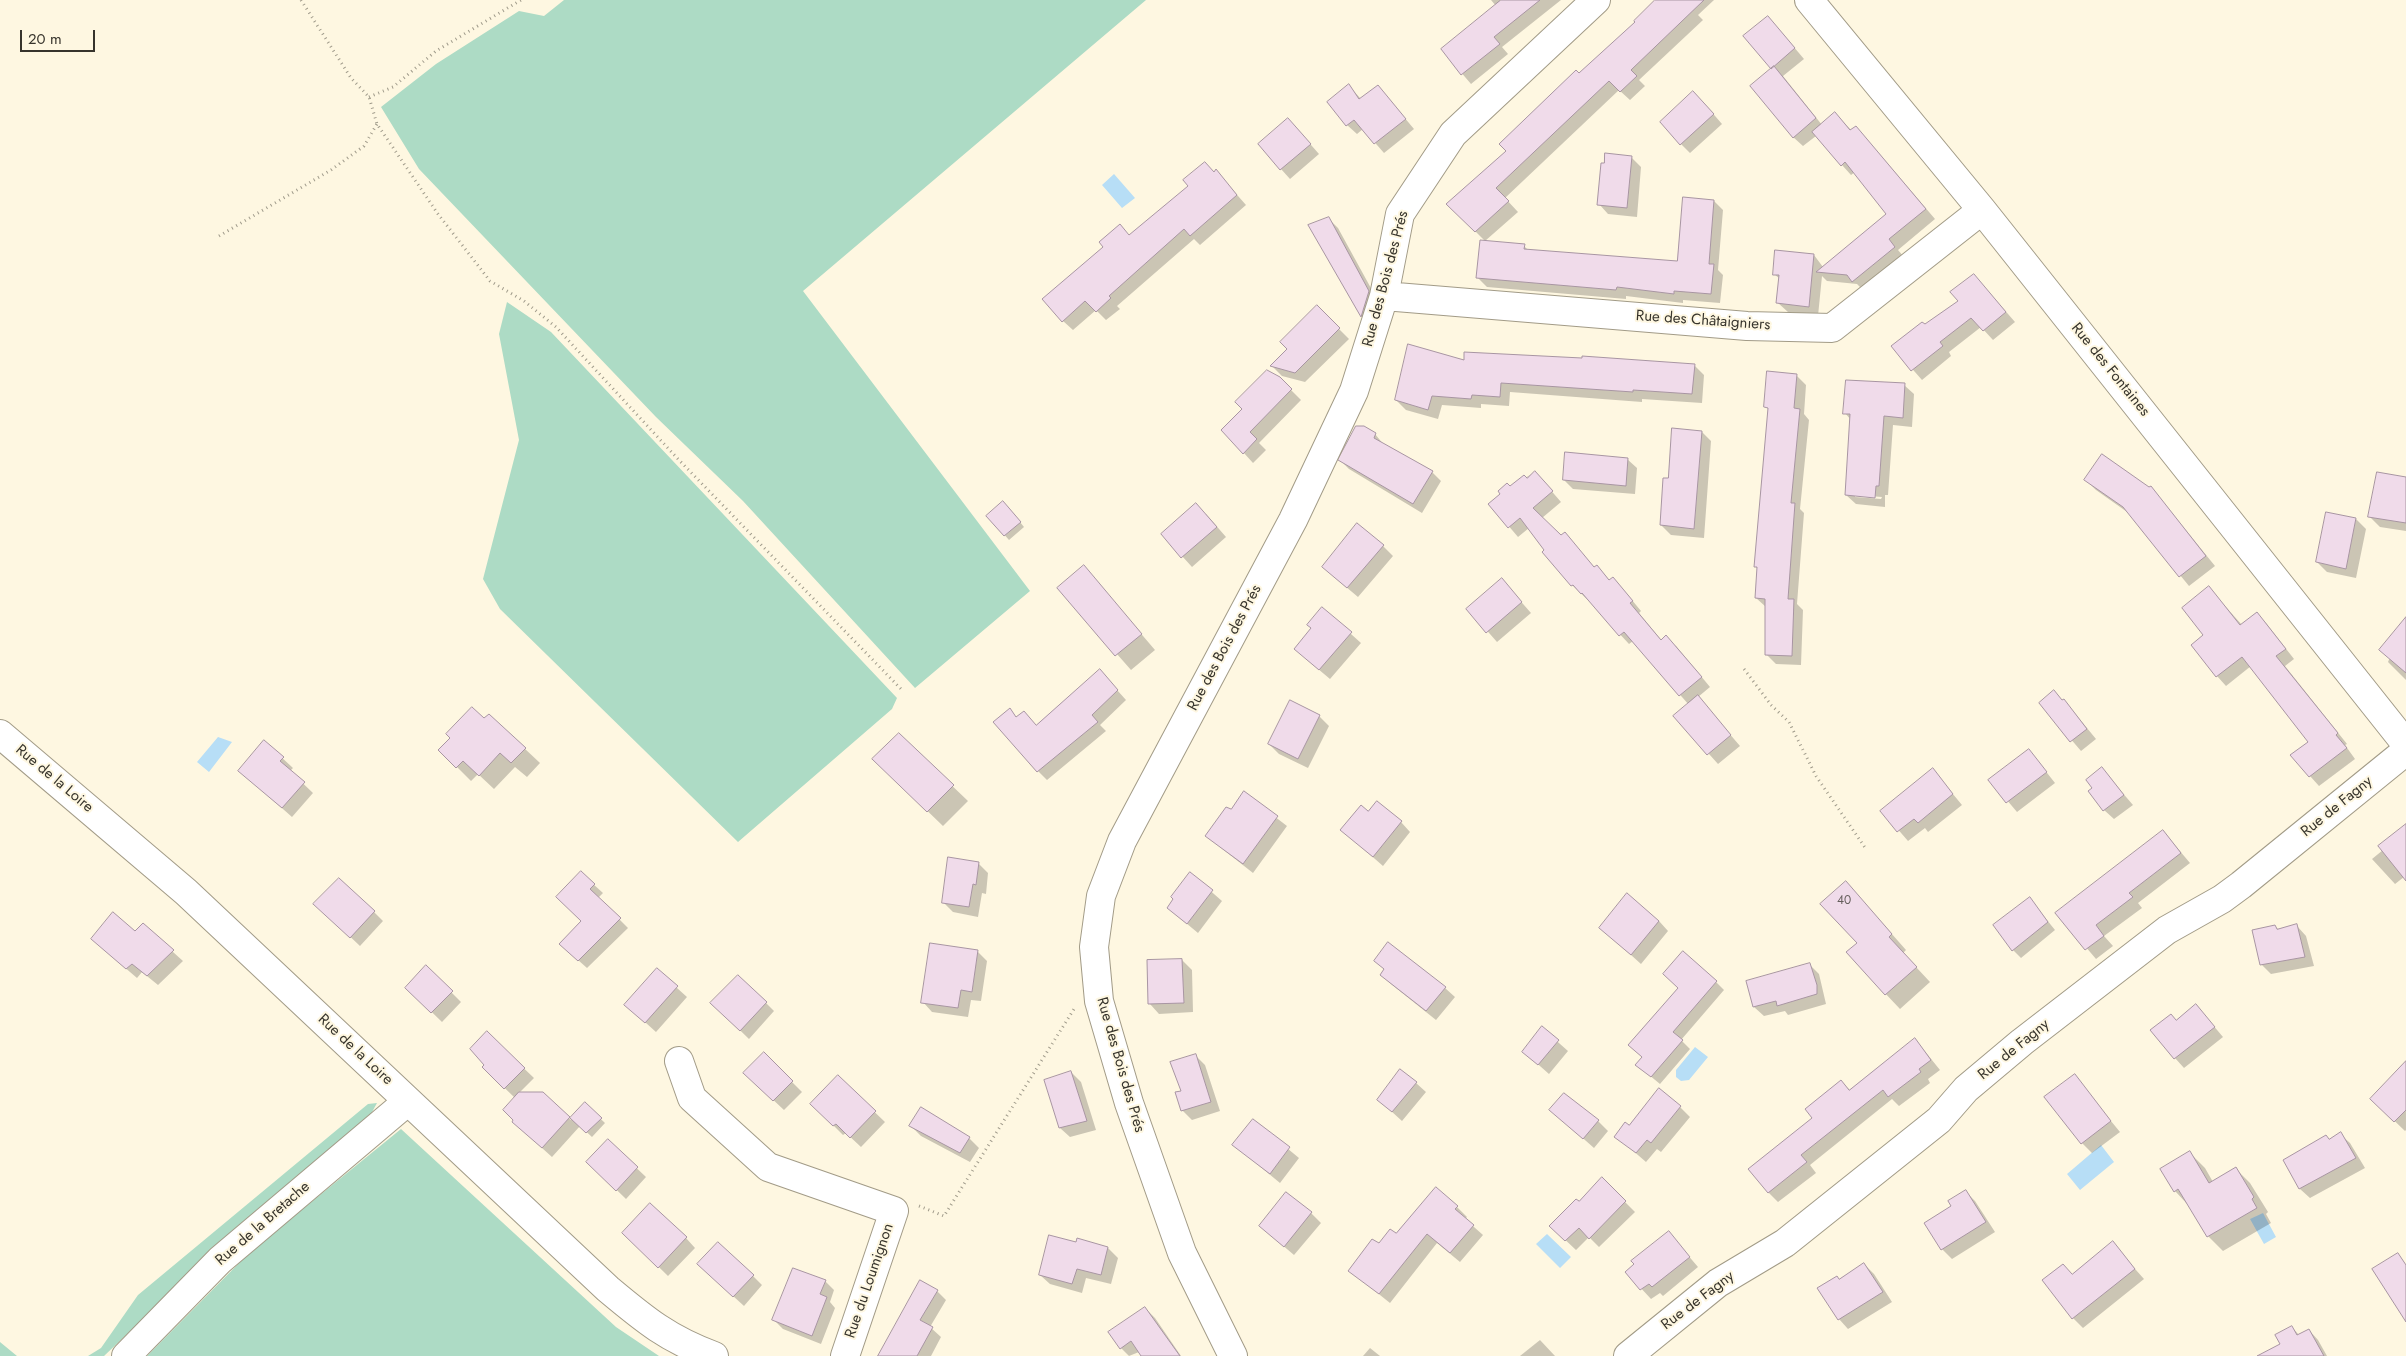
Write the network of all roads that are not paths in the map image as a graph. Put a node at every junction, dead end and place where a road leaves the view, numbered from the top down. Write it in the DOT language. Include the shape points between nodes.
graph roads {
  1 [pos="1596,0"];
  2 [pos="1809,0"];
  3 [pos="1982,210"];
  4 [pos="1384,296"];
  5 [pos="0,734"];
  6 [pos="2406,744"];
  7 [pos="2406,751"];
  8 [pos="679,1061"];
  9 [pos="408,1100"];
  10 [pos="126,1356"];
  11 [pos="714,1356"];
  12 [pos="845,1356"];
  13 [pos="1233,1356"];
  14 [pos="1628,1356"];
  1 -- 4 [label="street, Rue des Bois des Prés" via="1453,134 1400,214"];
  2 -- 3 [label="street, Rue des Fontaines"];
  3 -- 4 [label="street, Rue des Châtaigniers" via="1832,328 1748,326"];
  3 -- 6 [label="street, Rue des Fontaines"];
  4 -- 13 [label="street, Rue des Bois des Prés" via="1354,391 1293,520 1122,841 1102,896 1094,947 1099,1001 1129,1104 1182,1253"];
  5 -- 9 [label="street, Rue de la Loire" via="186,892"];
  7 -- 14 [label="street, Rue de Fagny" via="2241,885 2167,930 2022,1042 1966,1089 1939,1120 1785,1243 1718,1283"];
  8 -- 12 [label="street, Rue du Loumignon" via="692,1098 768,1167 894,1211"];
  9 -- 10 [label="street, Rue de la Bretache" via="220,1260"];
  9 -- 11 [label="street, Rue de la Loire" via="608,1289 654,1328"];
}
